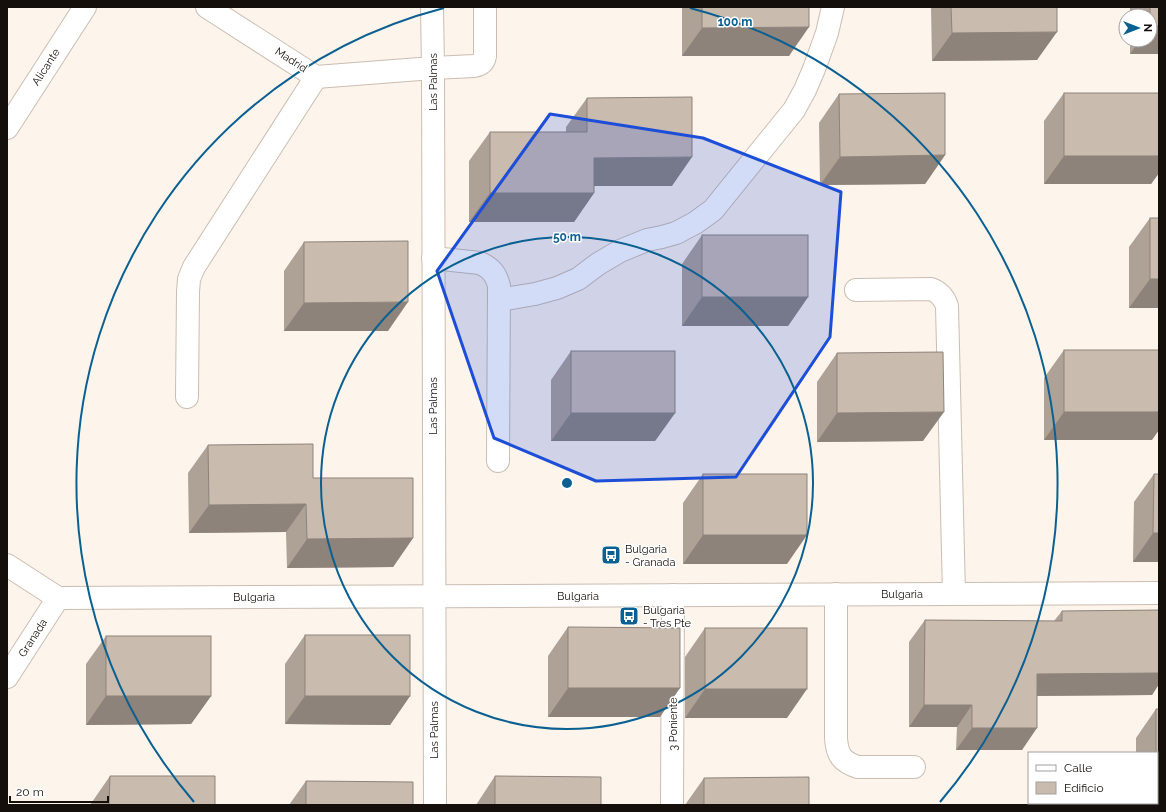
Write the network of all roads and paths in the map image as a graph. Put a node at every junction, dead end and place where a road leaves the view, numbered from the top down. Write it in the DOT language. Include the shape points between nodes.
graph roads {
  1 [pos="85,7"];
  2 [pos="207,7"];
  3 [pos="432,7"];
  4 [pos="485,7"];
  5 [pos="833,7"];
  6 [pos="433,68"];
  7 [pos="316,77"];
  8 [pos="7,128"];
  9 [pos="434,258"];
  10 [pos="856,290"];
  11 [pos="499,300"];
  12 [pos="187,397"];
  13 [pos="498,462"];
  14 [pos="7,565"];
  15 [pos="1159,593"];
  16 [pos="836,594"];
  17 [pos="954,594"];
  18 [pos="673,595"];
  19 [pos="434,596"];
  20 [pos="58,598"];
  21 [pos="7,677"];
  22 [pos="914,768"];
  23 [pos="435,805"];
  24 [pos="672,805"];
  1 -- 8 [label="street, Alicante"];
  2 -- 7 [label="street, Madrid"];
  3 -- 6 [label="street, Las Palmas"];
  4 -- 6 [label="street, Madrid" via="485,60 474,66"];
  5 -- 11 [label="street" via="814,69 794,110 712,210 676,233 647,240 620,251 578,279 557,288"];
  6 -- 7 [label="street, Madrid"];
  6 -- 9 [label="street, Las Palmas"];
  7 -- 12 [label="street" via="194,267 189,279"];
  9 -- 11 [label="street" via="487,266 497,278"];
  9 -- 19 [label="street, Las Palmas"];
  10 -- 17 [label="street" via="930,289 942,295 947,306"];
  11 -- 13 [label="street"];
  14 -- 20 [label="street"];
  15 -- 17 [label="street, Bulgaria"];
  16 -- 17 [label="street, Bulgaria"];
  16 -- 18 [label="street, Bulgaria"];
  16 -- 22 [label="street" via="837,749 842,759 858,768"];
  18 -- 19 [label="street, Bulgaria"];
  18 -- 24 [label="street, 3 Poniente"];
  19 -- 20 [label="street, Bulgaria"];
  19 -- 23 [label="street, Las Palmas"];
  20 -- 21 [label="street, Granada"];
}
